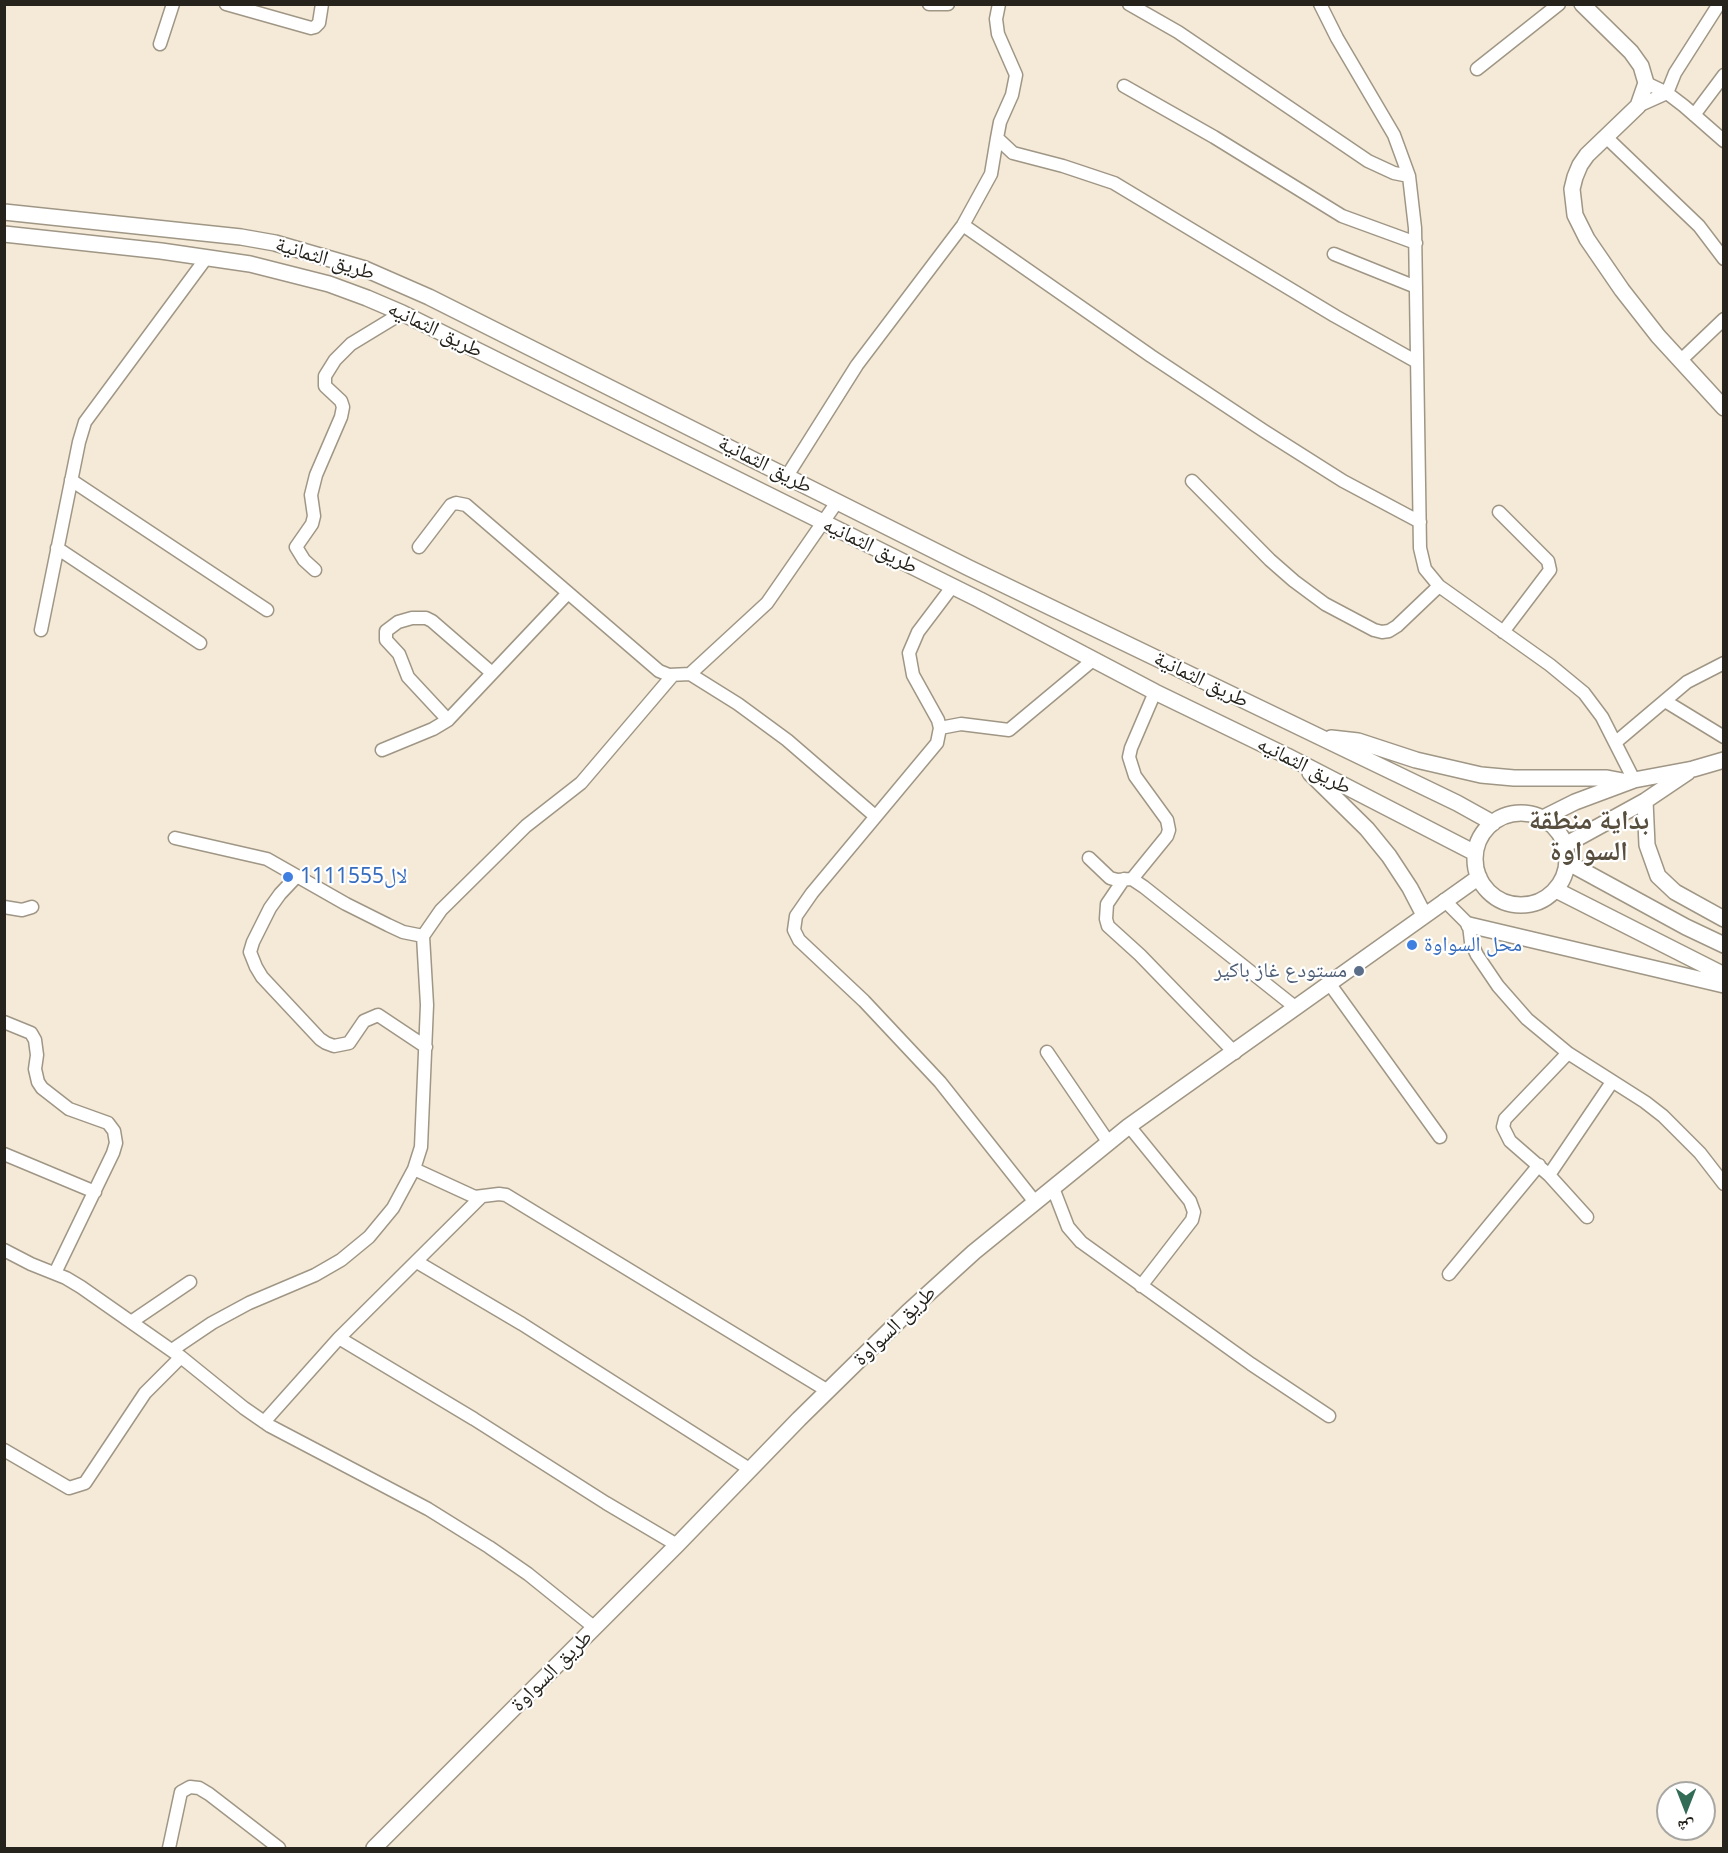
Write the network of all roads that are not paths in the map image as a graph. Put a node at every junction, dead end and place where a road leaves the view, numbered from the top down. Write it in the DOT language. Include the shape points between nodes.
graph roads {
  1 [pos="173,4"];
  2 [pos="226,4"];
  3 [pos="322,4"];
  4 [pos="929,4"];
  5 [pos="948,4"];
  6 [pos="999,4"];
  7 [pos="1129,4"];
  8 [pos="1320,4"];
  9 [pos="1559,4"];
  10 [pos="1582,4"];
  11 [pos="1719,4"];
  12 [pos="160,44"];
  13 [pos="1477,69"];
  14 [pos="1724,75"];
  15 [pos="1646,83"];
  16 [pos="1124,86"];
  17 [pos="1667,93"];
  18 [pos="1638,106"];
  19 [pos="1694,115"];
  20 [pos="1606,137"];
  21 [pos="997,138"];
  22 [pos="1724,141"];
  23 [pos="1409,176"];
  24 [pos="4,212"];
  25 [pos="963,225"];
  26 [pos="4,234"];
  27 [pos="1416,243"];
  28 [pos="1334,254"];
  29 [pos="207,257"];
  30 [pos="1724,259"];
  31 [pos="1416,287"];
  32 [pos="402,313"];
  33 [pos="1724,320"];
  34 [pos="1680,361"];
  35 [pos="1417,362"];
  36 [pos="1724,408"];
  37 [pos="787,476"];
  38 [pos="71,480"];
  39 [pos="1192,481"];
  40 [pos="837,502"];
  41 [pos="1499,512"];
  42 [pos="1420,522"];
  43 [pos="823,523"];
  44 [pos="418,547"];
  45 [pos="57,548"];
  46 [pos="315,570"];
  47 [pos="1439,585"];
  48 [pos="952,587"];
  49 [pos="568,593"];
  50 [pos="267,610"];
  51 [pos="41,630"];
  52 [pos="1503,632"];
  53 [pos="200,643"];
  54 [pos="1093,660"];
  55 [pos="1724,663"];
  56 [pos="492,673"];
  57 [pos="690,674"];
  58 [pos="673,675"];
  59 [pos="1155,692"];
  60 [pos="1665,701"];
  61 [pos="448,720"];
  62 [pos="940,728"];
  63 [pos="1320,737"];
  64 [pos="1724,737"];
  65 [pos="1616,742"];
  66 [pos="382,750"];
  67 [pos="1724,760"];
  68 [pos="1302,765"];
  69 [pos="1693,769"];
  70 [pos="1631,781"];
  71 [pos="1645,801"];
  72 [pos="875,816"];
  73 [pos="1543,818"];
  74 [pos="1493,823"];
  75 [pos="175,838"];
  76 [pos="1565,845"];
  77 [pos="1475,853"];
  78 [pos="1089,858"];
  79 [pos="1568,862"];
  80 [pos="297,876"];
  81 [pos="1479,877"];
  82 [pos="1128,879"];
  83 [pos="1556,890"];
  84 [pos="1444,900"];
  85 [pos="4,907"];
  86 [pos="32,907"];
  87 [pos="1424,915"];
  88 [pos="1724,919"];
  89 [pos="1470,926"];
  90 [pos="423,936"];
  91 [pos="1724,945"];
  92 [pos="1724,975"];
  93 [pos="1329,983"];
  94 [pos="1724,985"];
  95 [pos="1295,1007"];
  96 [pos="4,1022"];
  97 [pos="426,1047"];
  98 [pos="1047,1052"];
  99 [pos="1235,1053"];
  100 [pos="1568,1053"];
  101 [pos="1612,1082"];
  102 [pos="1129,1126"];
  103 [pos="1440,1137"];
  104 [pos="1109,1143"];
  105 [pos="4,1154"];
  106 [pos="1539,1165"];
  107 [pos="414,1169"];
  108 [pos="1549,1175"];
  109 [pos="1724,1184"];
  110 [pos="1053,1188"];
  111 [pos="94,1192"];
  112 [pos="481,1197"];
  113 [pos="1035,1202"];
  114 [pos="1587,1217"];
  115 [pos="4,1250"];
  116 [pos="417,1263"];
  117 [pos="55,1273"];
  118 [pos="1449,1274"];
  119 [pos="190,1282"];
  120 [pos="1141,1286"];
  121 [pos="131,1322"];
  122 [pos="339,1338"];
  123 [pos="177,1353"];
  124 [pos="828,1391"];
  125 [pos="1329,1416"];
  126 [pos="264,1422"];
  127 [pos="4,1450"];
  128 [pos="751,1470"];
  129 [pos="677,1545"];
  130 [pos="595,1628"];
  131 [pos="170,1848"];
  132 [pos="279,1848"];
  133 [pos="374,1848"];
  1 -- 12 [label="street"];
  2 -- 3 [label="street" via="311,28 319,23"];
  4 -- 5 [label="street"];
  6 -- 21 [label="street" via="998,34 1016,75"];
  7 -- 23 [label="street" via="1178,32 1368,161"];
  8 -- 23 [label="street" via="1394,135"];
  9 -- 13 [label="street"];
  10 -- 15 [label="street" via="1631,52"];
  11 -- 17 [label="street" via="1675,73"];
  14 -- 19 [label="street"];
  15 -- 17 [label="street"];
  15 -- 18 [label="street"];
  16 -- 27 [label="street" via="1342,216"];
  17 -- 18 [label="street"];
  17 -- 19 [label="street"];
  18 -- 20 [label="street"];
  19 -- 22 [label="street"];
  20 -- 30 [label="street" via="1699,226"];
  20 -- 34 [label="street" via="1587,155 1575,177 1575,215 1622,290"];
  21 -- 25 [label="street" via="991,174"];
  21 -- 35 [label="street" via="1013,153 1113,183"];
  23 -- 27 [label="street"];
  24 -- 37 [label="street, طريق الثمانية" via="241,237 365,269 429,297"];
  25 -- 37 [label="street" via="857,365"];
  25 -- 42 [label="street" via="1264,431 1343,482"];
  26 -- 29 [label="street, طريق الثمانيه"];
  27 -- 31 [label="street"];
  28 -- 31 [label="street"];
  29 -- 32 [label="street, طريق الثمانيه" via="329,284"];
  29 -- 38 [label="street" via="90,414 81,433"];
  31 -- 35 [label="street"];
  32 -- 43 [label="street, طريق الثمانيه"];
  32 -- 46 [label="street" via="351,344 325,376 325,386 343,407 316,475 311,495 312,524 296,547"];
  33 -- 34 [label="street"];
  34 -- 36 [label="street"];
  35 -- 42 [label="street"];
  37 -- 40 [label="street, طريق الثمانية"];
  38 -- 45 [label="street"];
  38 -- 50 [label="street"];
  39 -- 47 [label="street" via="1294,581 1325,604 1374,630 1389,631 1397,626"];
  40 -- 43 [label="street"];
  40 -- 63 [label="street, طريق الثمانية"];
  41 -- 52 [label="street" via="1548,561 1550,570"];
  42 -- 47 [label="street" via="1425,569"];
  43 -- 48 [label="street, طريق الثمانيه"];
  43 -- 57 [label="street" via="767,603"];
  44 -- 49 [label="street" via="452,505 466,505"];
  45 -- 51 [label="street"];
  45 -- 53 [label="street"];
  47 -- 52 [label="street"];
  48 -- 54 [label="street, طريق الثمانيه"];
  48 -- 62 [label="street" via="918,632 909,653 913,675 936,713"];
  49 -- 56 [label="street"];
  49 -- 58 [label="street" via="659,671"];
  52 -- 65 [label="street" via="1584,693"];
  54 -- 59 [label="street, طريق الثمانيه"];
  54 -- 62 [label="street" via="1009,730 961,724"];
  55 -- 60 [label="street" via="1688,682"];
  56 -- 61 [label="street"];
  56 -- 61 [label="street" via="426,618 398,622 386,632 386,640 399,654 408,677"];
  57 -- 58 [label="street"];
  57 -- 72 [label="street" via="772,729"];
  58 -- 90 [label="street" via="581,783 526,826 441,910"];
  59 -- 68 [label="street, طريق الثمانيه"];
  59 -- 82 [label="street" via="1129,758 1135,776 1167,820 1169,830"];
  60 -- 64 [label="street"];
  60 -- 65 [label="street"];
  61 -- 66 [label="street"];
  62 -- 72 [label="street" via="937,743"];
  63 -- 70 [label="street" via="1358,741 1481,775"];
  63 -- 74 [label="street, طريق الثمانية"];
  65 -- 70 [label="street"];
  67 -- 69 [label="street"];
  68 -- 77 [label="street, طريق الثمانيه"];
  68 -- 87 [label="street" via="1389,856"];
  69 -- 70 [label="street"];
  69 -- 71 [label="street"];
  70 -- 73 [label="street"];
  71 -- 76 [label="street"];
  71 -- 88 [label="street" via="1647,845 1658,876 1675,892"];
  72 -- 113 [label="street" via="802,905 794,923 795,934 940,1082"];
  73 -- 74 [label="street" via="1517,813"];
  73 -- 76 [label="street"];
  74 -- 77 [label="street" via="1478,842"];
  75 -- 80 [label="street" via="267,859"];
  76 -- 79 [label="street"];
  77 -- 81 [label="street"];
  78 -- 82 [label="street" via="1110,878"];
  79 -- 83 [label="street"];
  79 -- 91 [label="street"];
  80 -- 90 [label="street" via="388,925"];
  80 -- 97 [label="street" via="280,894 253,942 250,952 262,977 326,1043 349,1043 364,1021 378,1015"];
  81 -- 83 [label="street" via="1492,895 1514,905 1537,903"];
  81 -- 84 [label="street, طريق السواوة"];
  82 -- 95 [label="street" via="1203,932"];
  82 -- 99 [label="street" via="1107,904 1108,926"];
  83 -- 92 [label="street"];
  84 -- 87 [label="street, طريق السواوة"];
  84 -- 89 [label="street"];
  85 -- 86 [label="street"];
  87 -- 93 [label="street, طريق السواوة"];
  89 -- 94 [label="street"];
  89 -- 100 [label="street" via="1477,955 1498,986 1527,1019"];
  90 -- 97 [label="street"];
  93 -- 95 [label="street, طريق السواوة"];
  93 -- 103 [label="street"];
  95 -- 99 [label="street, طريق السواوة"];
  96 -- 111 [label="street" via="31,1033 38,1055 35,1069 42,1088 69,1109 112,1127 116,1143"];
  97 -- 107 [label="street" via="421,1147"];
  98 -- 104 [label="street"];
  99 -- 102 [label="street, طريق السواوة"];
  100 -- 101 [label="street"];
  100 -- 106 [label="street" via="1503,1123 1510,1141"];
  101 -- 108 [label="street"];
  101 -- 109 [label="street" via="1663,1116"];
  102 -- 104 [label="street, طريق السواوة"];
  102 -- 120 [label="street" via="1190,1201 1194,1212 1192,1220"];
  104 -- 110 [label="street, طريق السواوة"];
  105 -- 111 [label="street"];
  106 -- 108 [label="street"];
  106 -- 118 [label="street"];
  107 -- 112 [label="street" via="466,1194"];
  107 -- 123 [label="street" via="382,1224 341,1260 212,1323"];
  108 -- 114 [label="street"];
  110 -- 113 [label="street, طريق السواوة"];
  110 -- 120 [label="street" via="1073,1235"];
  111 -- 117 [label="street"];
  112 -- 116 [label="street"];
  112 -- 124 [label="street" via="499,1194 512,1198"];
  113 -- 124 [label="street, طريق السواوة" via="951,1272"];
  115 -- 117 [label="street"];
  116 -- 122 [label="street"];
  116 -- 128 [label="street" via="522,1324"];
  117 -- 121 [label="street"];
  119 -- 121 [label="street"];
  120 -- 125 [label="street"];
  121 -- 123 [label="street"];
  122 -- 126 [label="street"];
  122 -- 129 [label="street"];
  123 -- 126 [label="street"];
  123 -- 127 [label="street" via="145,1393 85,1483 69,1488"];
  124 -- 128 [label="street, طريق السواوة"];
  126 -- 130 [label="street" via="465,1532 528,1574"];
  128 -- 129 [label="street, طريق السواوة"];
  129 -- 130 [label="street, طريق السواوة"];
  130 -- 133 [label="street, طريق السواوة"];
  131 -- 132 [label="street" via="181,1792 190,1787 209,1794"];
}
